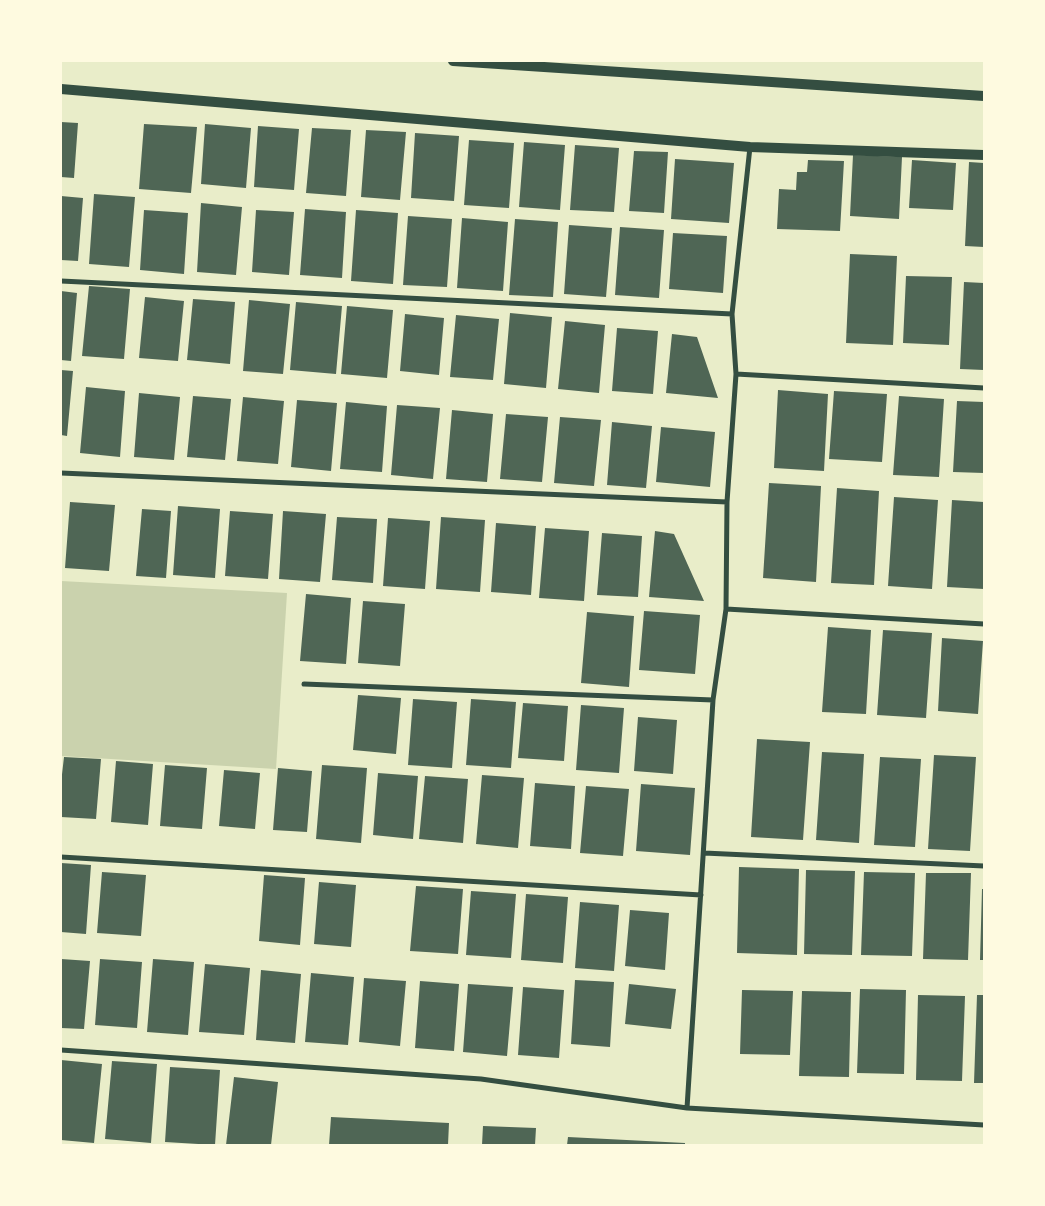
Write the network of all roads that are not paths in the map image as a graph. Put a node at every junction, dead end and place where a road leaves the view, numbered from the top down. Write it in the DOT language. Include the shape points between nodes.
graph roads {
  1 [pos="453,61"];
  2 [pos="61,89"];
  3 [pos="984,96"];
  4 [pos="750,146"];
  5 [pos="984,155"];
  6 [pos="61,281"];
  7 [pos="732,314"];
  8 [pos="736,374"];
  9 [pos="984,388"];
  10 [pos="61,473"];
  11 [pos="727,502"];
  12 [pos="726,609"];
  13 [pos="984,624"];
  14 [pos="304,684"];
  15 [pos="714,700"];
  16 [pos="704,853"];
  17 [pos="61,857"];
  18 [pos="984,866"];
  19 [pos="701,895"];
  20 [pos="61,1050"];
  21 [pos="687,1108"];
  22 [pos="984,1125"];
  1 -- 3 [label="main road"];
  2 -- 4 [label="main road"];
  4 -- 5 [label="main road"];
  4 -- 7 [label="street"];
  6 -- 7 [label="street"];
  7 -- 8 [label="street"];
  8 -- 9 [label="street"];
  8 -- 11 [label="street"];
  10 -- 11 [label="street"];
  11 -- 12 [label="street"];
  12 -- 13 [label="street"];
  12 -- 15 [label="street"];
  14 -- 15 [label="street"];
  15 -- 16 [label="street"];
  16 -- 18 [label="street"];
  16 -- 19 [label="street"];
  17 -- 19 [label="street"];
  19 -- 21 [label="street"];
  20 -- 21 [label="street" via="481,1079"];
  21 -- 22 [label="street"];
}
